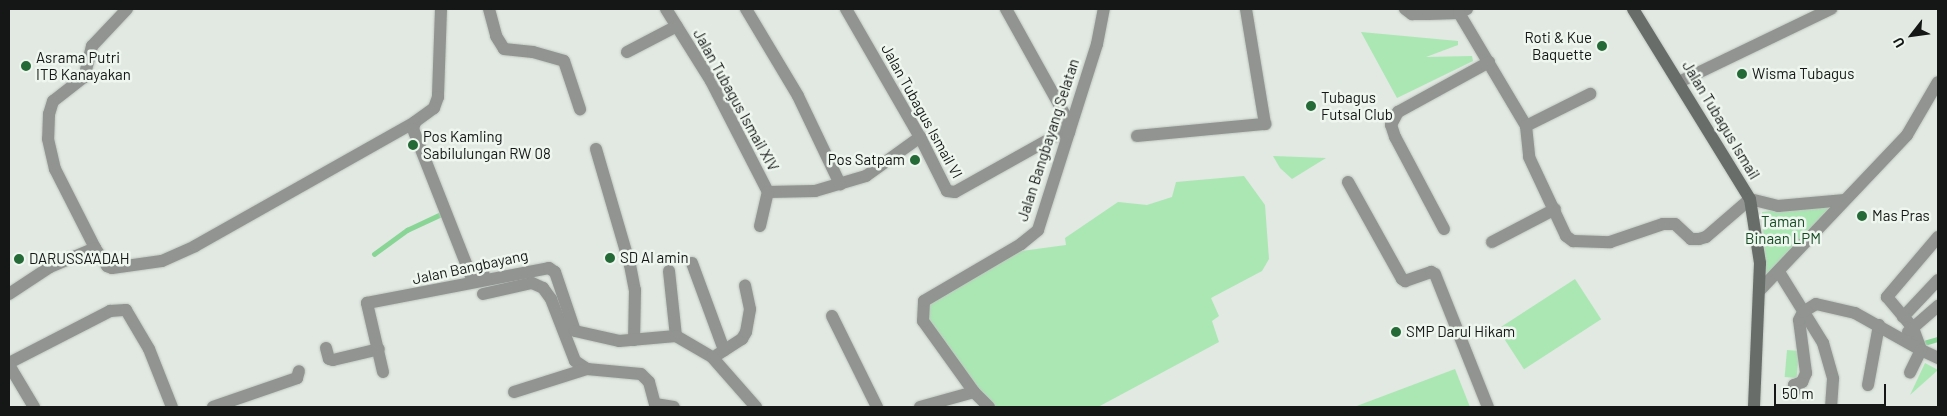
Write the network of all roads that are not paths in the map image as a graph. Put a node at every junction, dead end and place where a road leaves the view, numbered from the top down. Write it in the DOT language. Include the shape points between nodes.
graph roads {
  1 [pos="127,9"];
  2 [pos="441,9"];
  3 [pos="489,9"];
  4 [pos="666,9"];
  5 [pos="746,9"];
  6 [pos="846,9"];
  7 [pos="1006,9"];
  8 [pos="1104,9"];
  9 [pos="1246,9"];
  10 [pos="1405,9"];
  11 [pos="1831,9"];
  12 [pos="1636,10"];
  13 [pos="1463,11"];
  14 [pos="677,26"];
  15 [pos="626,52"];
  16 [pos="1489,62"];
  17 [pos="1679,82"];
  18 [pos="1938,82"];
  19 [pos="1590,94"];
  20 [pos="580,110"];
  21 [pos="415,122"];
  22 [pos="1526,126"];
  23 [pos="1067,131"];
  24 [pos="1137,136"];
  25 [pos="920,137"];
  26 [pos="596,150"];
  27 [pos="1348,182"];
  28 [pos="840,184"];
  29 [pos="768,192"];
  30 [pos="1750,199"];
  31 [pos="1845,200"];
  32 [pos="1555,209"];
  33 [pos="760,226"];
  34 [pos="1444,229"];
  35 [pos="1938,237"];
  36 [pos="1492,242"];
  37 [pos="95,248"];
  38 [pos="692,263"];
  39 [pos="549,268"];
  40 [pos="669,271"];
  41 [pos="1779,272"];
  42 [pos="1938,280"];
  43 [pos="745,286"];
  44 [pos="1759,291"];
  45 [pos="9,294"];
  46 [pos="483,294"];
  47 [pos="367,304"];
  48 [pos="1938,306"];
  49 [pos="354,308"];
  50 [pos="1803,312"];
  51 [pos="832,316"];
  52 [pos="1903,317"];
  53 [pos="1879,325"];
  54 [pos="1913,328"];
  55 [pos="676,336"];
  56 [pos="1901,337"];
  57 [pos="634,340"];
  58 [pos="326,348"];
  59 [pos="379,349"];
  60 [pos="1921,350"];
  61 [pos="718,354"];
  62 [pos="1938,358"];
  63 [pos="9,364"];
  64 [pos="587,369"];
  65 [pos="299,371"];
  66 [pos="383,372"];
  67 [pos="1910,372"];
  68 [pos="1868,385"];
  69 [pos="514,392"];
  70 [pos="974,392"];
  71 [pos="1794,392"];
  72 [pos="34,407"];
  73 [pos="172,407"];
  74 [pos="213,407"];
  75 [pos="674,407"];
  76 [pos="756,407"];
  77 [pos="877,407"];
  78 [pos="920,407"];
  79 [pos="989,407"];
  80 [pos="1488,407"];
  81 [pos="1754,407"];
  82 [pos="1831,407"];
  1 -- 37 [label="street" via="92,46 84,77 53,101 49,114 48,138 55,169"];
  2 -- 21 [label="street" via="438,97 434,108"];
  3 -- 20 [label="street" via="500,46 564,61"];
  4 -- 14 [label="street, Jalan Tubagus Ismail XIV"];
  5 -- 28 [label="street" via="798,96"];
  6 -- 25 [label="street, Jalan Tubagus Ismail VI"];
  7 -- 23 [label="street" via="1066,117"];
  8 -- 23 [label="street, Jalan Bangbayang Selatan" via="1097,44"];
  9 -- 24 [label="street" via="1265,124"];
  10 -- 13 [label="street" via="1412,14"];
  11 -- 17 [label="street"];
  12 -- 17 [label="main road, Jalan Tubagus Ismail"];
  13 -- 16 [label="street"];
  14 -- 15 [label="street"];
  14 -- 29 [label="street, Jalan Tubagus Ismail XIV" via="725,107"];
  16 -- 22 [label="street"];
  16 -- 34 [label="street" via="1398,112 1391,125 1394,137"];
  17 -- 30 [label="main road, Jalan Tubagus Ismail"];
  18 -- 31 [label="street" via="1907,135"];
  19 -- 22 [label="street"];
  21 -- 37 [label="street" via="237,224 162,262 112,268 107,266"];
  21 -- 39 [label="street" via="414,135 423,162 471,275 538,263"];
  22 -- 32 [label="street" via="1529,157"];
  23 -- 25 [label="street, Jalan Tubagus Ismail VI" via="952,193 947,191"];
  23 -- 70 [label="street, Jalan Bangbayang Selatan" via="1038,230 1021,244 924,301 923,321"];
  25 -- 28 [label="street, Jalan Tubagus Ismail XIV" via="874,171"];
  26 -- 57 [label="street" via="633,282"];
  27 -- 80 [label="street" via="1402,279 1410,280 1430,272 1436,274"];
  28 -- 29 [label="street, Jalan Tubagus Ismail XIV" via="815,191"];
  29 -- 33 [label="street"];
  30 -- 31 [label="street" via="1778,206"];
  30 -- 32 [label="street" via="1706,237 1699,239 1691,239 1675,224 1663,224 1610,242 1573,241 1566,236"];
  30 -- 44 [label="main road, Jalan Tubagus Ismail" via="1758,248"];
  31 -- 41 [label="street"];
  32 -- 36 [label="street"];
  35 -- 52 [label="street" via="1888,294 1888,299"];
  37 -- 45 [label="street" via="50,267"];
  38 -- 61 [label="street"];
  39 -- 47 [label="street, Jalan Bangbayang"];
  39 -- 57 [label="street, Jalan Bangbayang" via="555,272 574,330 608,340"];
  40 -- 55 [label="street"];
  41 -- 44 [label="street"];
  41 -- 50 [label="street"];
  42 -- 52 [label="street"];
  43 -- 61 [label="street" via="750,309 746,332 742,339"];
  44 -- 81 [label="main road, Jalan Tubagus Ismail"];
  46 -- 64 [label="street" via="532,283 543,288 551,299 575,361"];
  47 -- 49 [label="street, Jalan Bangbayang"];
  47 -- 59 [label="street"];
  48 -- 54 [label="street"];
  50 -- 53 [label="street" via="1816,304 1855,313"];
  50 -- 71 [label="street" via="1798,329 1806,373 1802,382 1794,385"];
  50 -- 82 [label="street" via="1823,343 1831,370"];
  51 -- 77 [label="street"];
  52 -- 54 [label="street"];
  53 -- 56 [label="street"];
  53 -- 68 [label="street"];
  54 -- 56 [label="street"];
  54 -- 60 [label="street"];
  55 -- 57 [label="street, Jalan Bangbayang"];
  55 -- 61 [label="street"];
  56 -- 60 [label="street"];
  58 -- 59 [label="street" via="333,360"];
  59 -- 66 [label="street"];
  60 -- 62 [label="street"];
  60 -- 67 [label="street"];
  61 -- 76 [label="street"];
  63 -- 72 [label="street"];
  63 -- 73 [label="street" via="110,311 126,310 149,349"];
  64 -- 69 [label="street"];
  64 -- 75 [label="street" via="641,374 649,382 655,404"];
  65 -- 74 [label="street" via="297,378"];
  70 -- 78 [label="street"];
  70 -- 79 [label="street, Jalan Bangbayang Selatan"];
}
